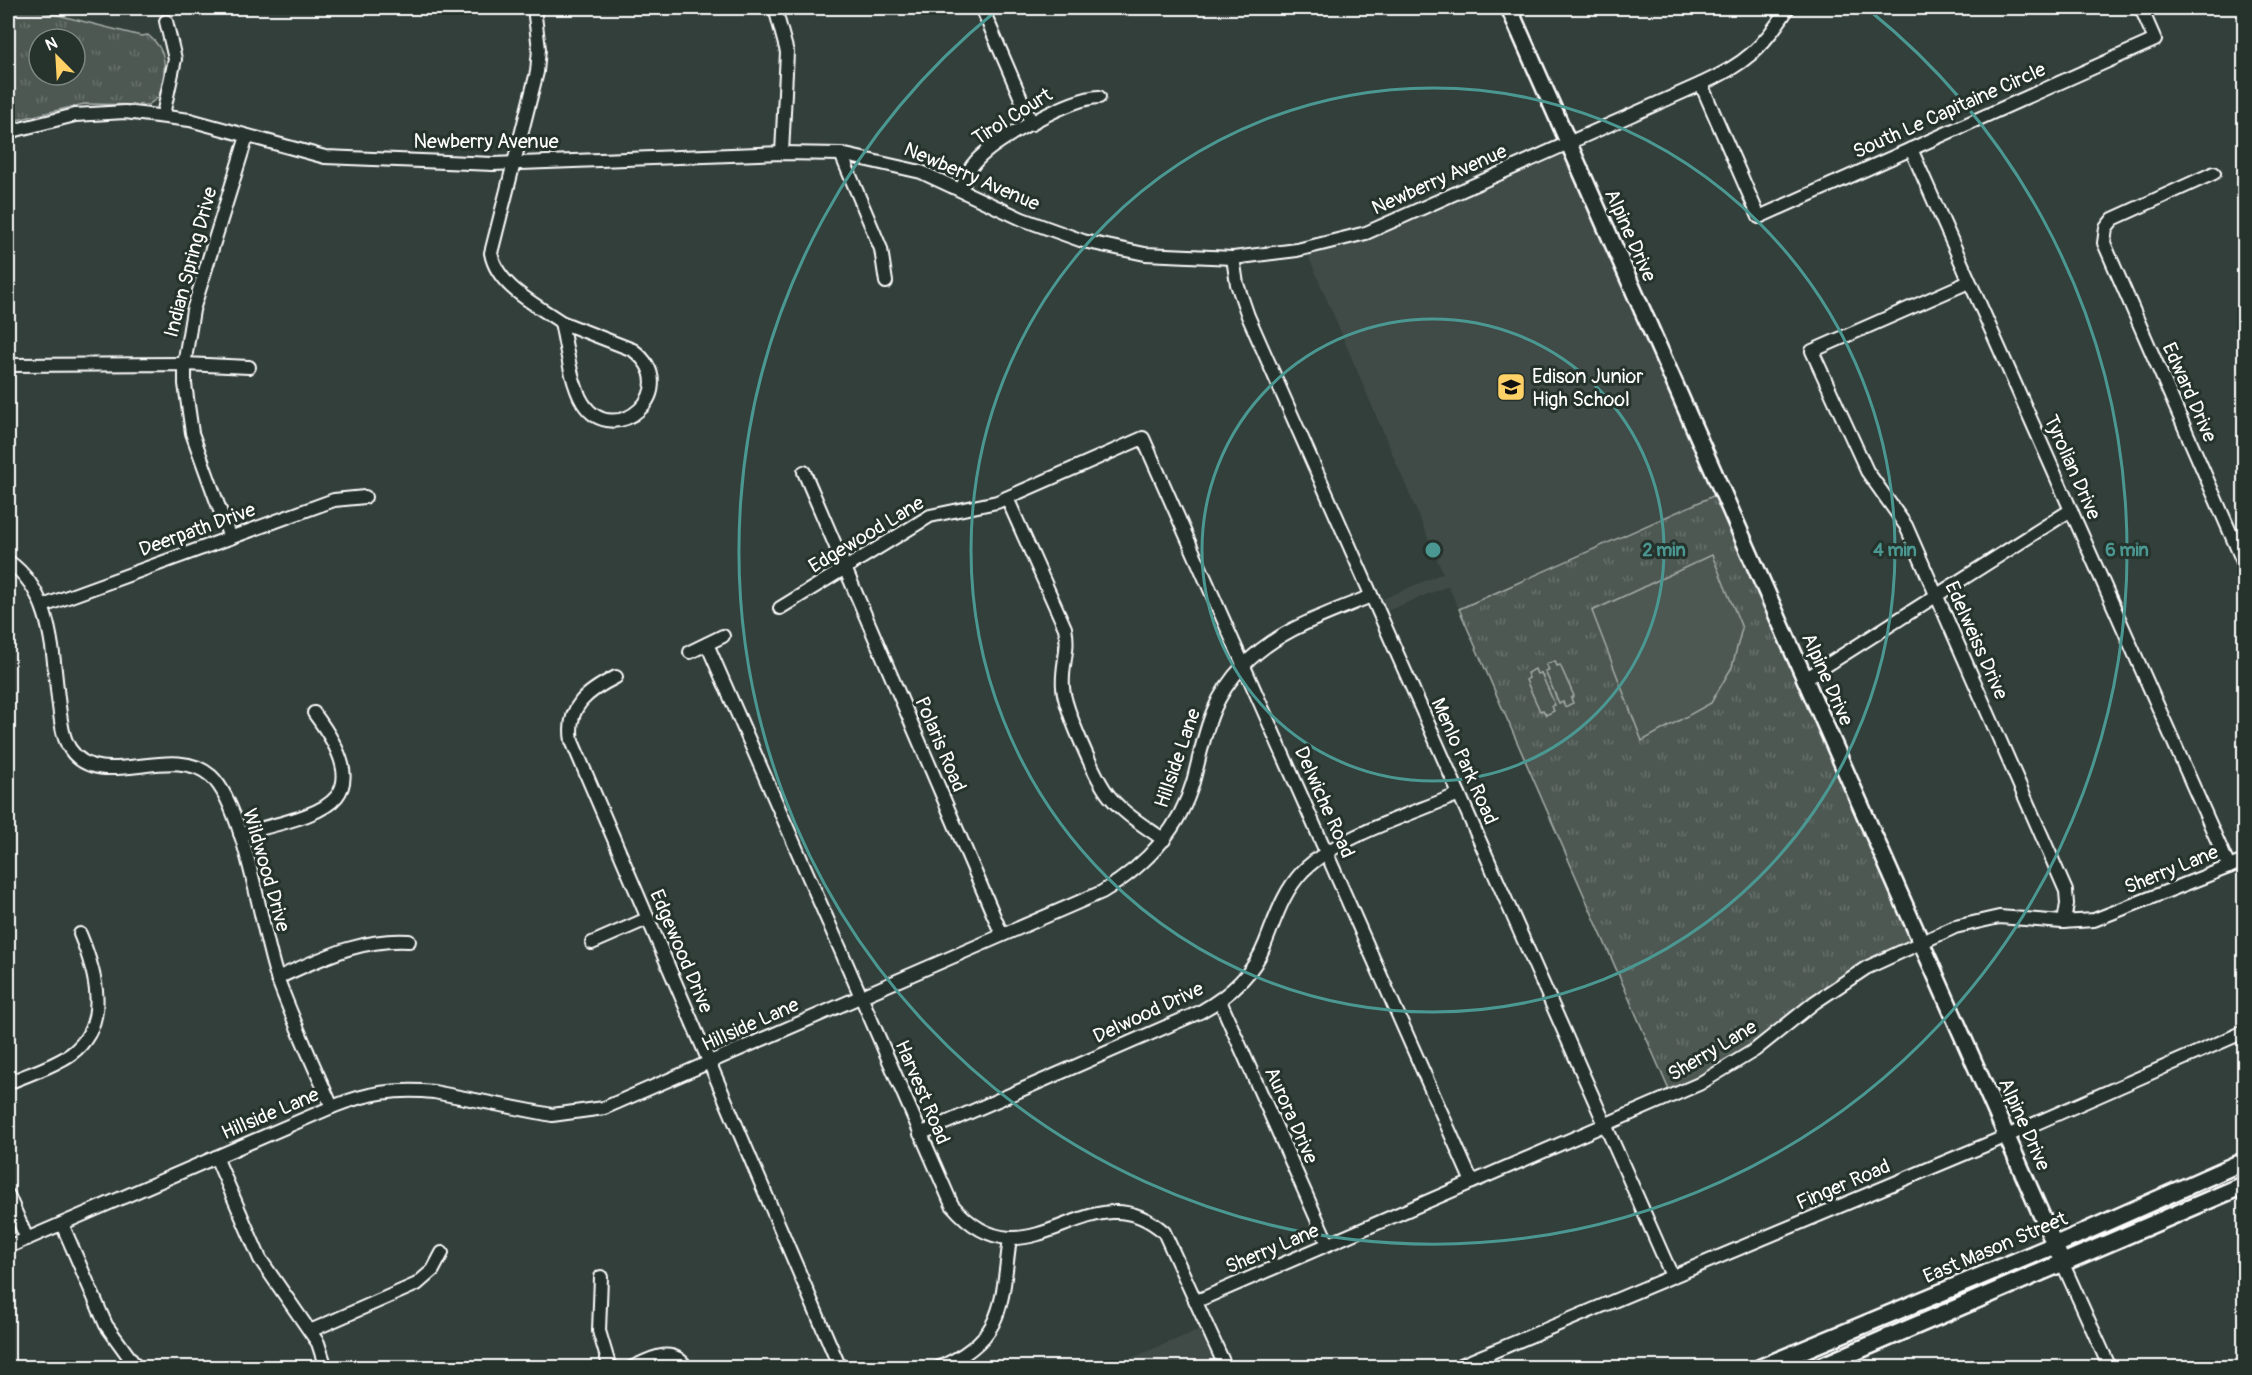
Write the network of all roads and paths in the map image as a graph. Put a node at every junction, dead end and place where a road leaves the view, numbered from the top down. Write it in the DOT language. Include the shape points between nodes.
graph roads {
  1 [pos="534,8"];
  2 [pos="775,8"];
  3 [pos="982,8"];
  4 [pos="1512,8"];
  5 [pos="1788,8"];
  6 [pos="2141,8"];
  7 [pos="166,21"];
  8 [pos="1701,84"];
  9 [pos="1099,97"];
  10 [pos="163,115"];
  11 [pos="1032,124"];
  12 [pos="8,132"];
  13 [pos="247,136"];
  14 [pos="1568,143"];
  15 [pos="1911,149"];
  16 [pos="782,153"];
  17 [pos="841,154"];
  18 [pos="513,163"];
  19 [pos="2214,172"];
  20 [pos="962,189"];
  21 [pos="1233,258"];
  22 [pos="886,282"];
  23 [pos="1969,282"];
  24 [pos="561,322"];
  25 [pos="185,364"];
  26 [pos="8,365"];
  27 [pos="249,367"];
  28 [pos="1143,438"];
  29 [pos="804,472"];
  30 [pos="365,497"];
  31 [pos="1007,498"];
  32 [pos="2071,510"];
  33 [pos="230,538"];
  34 [pos="8,561"];
  35 [pos="2244,564"];
  36 [pos="845,568"];
  37 [pos="1371,596"];
  38 [pos="1937,596"];
  39 [pos="43,606"];
  40 [pos="780,608"];
  41 [pos="723,636"];
  42 [pos="707,644"];
  43 [pos="690,652"];
  44 [pos="1243,666"];
  45 [pos="616,677"];
  46 [pos="1805,680"];
  47 [pos="314,713"];
  48 [pos="1459,795"];
  49 [pos="240,834"];
  50 [pos="1164,840"];
  51 [pos="1326,852"];
  52 [pos="2244,861"];
  53 [pos="2229,867"];
  54 [pos="647,919"];
  55 [pos="2064,922"];
  56 [pos="80,934"];
  57 [pos="1002,935"];
  58 [pos="409,941"];
  59 [pos="1921,941"];
  60 [pos="592,943"];
  61 [pos="278,978"];
  62 [pos="861,997"];
  63 [pos="1220,1001"];
  64 [pos="2244,1032"];
  65 [pos="709,1063"];
  66 [pos="8,1083"];
  67 [pos="332,1107"];
  68 [pos="1605,1125"];
  69 [pos="920,1134"];
  70 [pos="2007,1137"];
  71 [pos="216,1157"];
  72 [pos="2244,1161"];
  73 [pos="1472,1182"];
  74 [pos="2244,1185"];
  75 [pos="8,1195"];
  76 [pos="62,1224"];
  77 [pos="1010,1238"];
  78 [pos="27,1239"];
  79 [pos="1328,1244"];
  80 [pos="2055,1245"];
  81 [pos="8,1247"];
  82 [pos="442,1253"];
  83 [pos="2063,1264"];
  84 [pos="1672,1276"];
  85 [pos="601,1277"];
  86 [pos="1197,1301"];
  87 [pos="310,1331"];
  88 [pos="137,1368"];
  89 [pos="326,1368"];
  90 [pos="610,1368"];
  91 [pos="631,1368"];
  92 [pos="687,1368"];
  93 [pos="840,1368"];
  94 [pos="938,1368"];
  95 [pos="1226,1368"];
  96 [pos="1454,1368"];
  97 [pos="1760,1368"];
  98 [pos="1817,1368"];
  99 [pos="2110,1368"];
  1 -- 18 [label="street" via="539,49 537,72"];
  2 -- 16 [label="street" via="784,34 787,61"];
  3 -- 11 [label="street"];
  4 -- 14 [label="street, Alpine Drive"];
  5 -- 8 [label="street, Newberry Avenue" via="1758,50 1731,71"];
  6 -- 15 [label="street, South Le Capitaine Circle" via="2155,40"];
  7 -- 10 [label="street" via="175,59"];
  8 -- 14 [label="street, Newberry Avenue"];
  8 -- 15 [label="street, South Le Capitaine Circle" via="1759,217"];
  9 -- 11 [label="street, Tirol Court" via="1063,106"];
  10 -- 12 [label="street, Newberry Avenue" via="75,115"];
  10 -- 13 [label="street, Newberry Avenue"];
  11 -- 20 [label="street, Tirol Court" via="979,158"];
  13 -- 18 [label="street, Newberry Avenue" via="325,157"];
  13 -- 25 [label="street, Indian Spring Drive" via="193,310"];
  14 -- 21 [label="street, Newberry Avenue" via="1366,233 1297,250"];
  14 -- 46 [label="street, Alpine Drive"];
  15 -- 23 [label="street, Tyrolian Drive"];
  16 -- 17 [label="street, Newberry Avenue"];
  16 -- 18 [label="street, Newberry Avenue"];
  17 -- 20 [label="street, Newberry Avenue" via="897,165"];
  17 -- 22 [label="street" via="881,249"];
  18 -- 24 [label="street" via="491,243 492,263 507,283"];
  19 -- 35 [label="street, Edward Drive" via="2116,217 2104,235 2105,247"];
  20 -- 21 [label="street, Newberry Avenue" via="1022,219 1083,241 1145,254"];
  21 -- 37 [label="street, Menlo Park Road" via="1248,316"];
  23 -- 32 [label="street, Tyrolian Drive"];
  23 -- 38 [label="street, Edelweiss Drive" via="1812,351 1868,471 1900,515"];
  24 -- 24 [label="street" via="585,406 596,416 617,420 640,410 648,399 652,382 640,356"];
  25 -- 26 [label="street"];
  25 -- 27 [label="street"];
  25 -- 33 [label="street, Indian Spring Drive" via="192,433"];
  28 -- 31 [label="street, Edgewood Lane"];
  28 -- 44 [label="street, Delwiche Road"];
  29 -- 36 [label="street, Polaris Road"];
  30 -- 33 [label="street, Deerpath Drive" via="334,500"];
  31 -- 36 [label="street, Edgewood Lane" via="930,516"];
  31 -- 50 [label="street" via="1065,628 1068,648 1064,695 1103,788 1116,804"];
  32 -- 38 [label="street"];
  32 -- 53 [label="street, Tyrolian Drive"];
  33 -- 39 [label="street, Deerpath Drive"];
  34 -- 39 [label="street, Wildwood Drive" via="25,576"];
  36 -- 40 [label="street, Edgewood Lane"];
  36 -- 57 [label="street, Polaris Road"];
  37 -- 44 [label="street, Hillside Lane" via="1295,627"];
  37 -- 48 [label="street, Menlo Park Road"];
  38 -- 46 [label="street"];
  38 -- 55 [label="street, Edelweiss Drive" via="2066,891"];
  39 -- 49 [label="street, Wildwood Drive" via="63,732 74,754 83,762 103,768 173,762 194,766 210,775 223,791"];
  41 -- 42 [label="street"];
  42 -- 43 [label="street"];
  42 -- 62 [label="street, Harvest Road"];
  44 -- 50 [label="street, Hillside Lane" via="1212,711 1186,801"];
  44 -- 51 [label="street, Delwiche Road"];
  45 -- 54 [label="street, Edgewood Drive" via="583,697 573,713 570,732"];
  46 -- 59 [label="street, Alpine Drive"];
  47 -- 49 [label="street" via="333,738 342,761 343,779 336,797 315,814"];
  48 -- 51 [label="street, Delwood Drive"];
  48 -- 68 [label="street, Menlo Park Road"];
  49 -- 61 [label="street, Wildwood Drive"];
  50 -- 57 [label="street, Hillside Lane" via="1120,881"];
  51 -- 63 [label="street, Delwood Drive" via="1292,884 1275,914 1258,959 1237,987"];
  51 -- 73 [label="street, Delwiche Road"];
  52 -- 53 [label="street, Sherry Lane"];
  53 -- 55 [label="street, Sherry Lane" via="2094,920"];
  54 -- 60 [label="street"];
  54 -- 65 [label="street, Edgewood Drive"];
  55 -- 59 [label="street, Sherry Lane" via="1999,917 1955,927"];
  56 -- 66 [label="street" via="93,965 97,998 93,1024 81,1045 71,1053"];
  57 -- 62 [label="street, Hillside Lane"];
  58 -- 61 [label="street" via="358,945"];
  59 -- 68 [label="street, Sherry Lane" via="1840,984 1728,1068 1677,1095"];
  59 -- 70 [label="street, Alpine Drive"];
  61 -- 67 [label="street, Wildwood Drive"];
  62 -- 65 [label="street, Hillside Lane"];
  62 -- 69 [label="street, Harvest Road"];
  63 -- 69 [label="street, Delwood Drive"];
  63 -- 79 [label="street, Aurora Drive"];
  64 -- 70 [label="street, Finger Road"];
  65 -- 67 [label="street, Hillside Lane" via="604,1108 570,1115 533,1114 414,1090 377,1092"];
  65 -- 93 [label="street, Edgewood Drive"];
  67 -- 71 [label="street, Hillside Lane"];
  68 -- 73 [label="street, Sherry Lane"];
  68 -- 84 [label="street, Menlo Park Road"];
  69 -- 77 [label="street, Harvest Road" via="945,1194 960,1214 981,1229"];
  70 -- 80 [label="street, Alpine Drive"];
  70 -- 84 [label="street, Finger Road"];
  71 -- 76 [label="street, Hillside Lane"];
  71 -- 87 [label="street" via="260,1259"];
  72 -- 80 [label="main road, East Mason Street"];
  73 -- 79 [label="street, Sherry Lane"];
  74 -- 83 [label="main road"];
  75 -- 78 [label="street"];
  76 -- 78 [label="street, Hillside Lane"];
  76 -- 88 [label="street" via="106,1325"];
  77 -- 86 [label="street, Harvest Road" via="1039,1235 1101,1212 1130,1212 1150,1220 1164,1232"];
  77 -- 94 [label="street" via="995,1321 972,1350"];
  78 -- 81 [label="street, Hillside Lane"];
  79 -- 86 [label="street, Sherry Lane"];
  80 -- 83 [label="street, Alpine Drive"];
  80 -- 97 [label="main road, East Mason Street"];
  82 -- 87 [label="street" via="433,1270 417,1284"];
  83 -- 98 [label="main road"];
  83 -- 99 [label="street, Alpine Drive"];
  84 -- 96 [label="street, Finger Road"];
  85 -- 90 [label="street" via="599,1331"];
  86 -- 95 [label="street, Harvest Road"];
  87 -- 89 [label="street"];
  91 -- 92 [label="street" via="665,1354 678,1358"];
}
